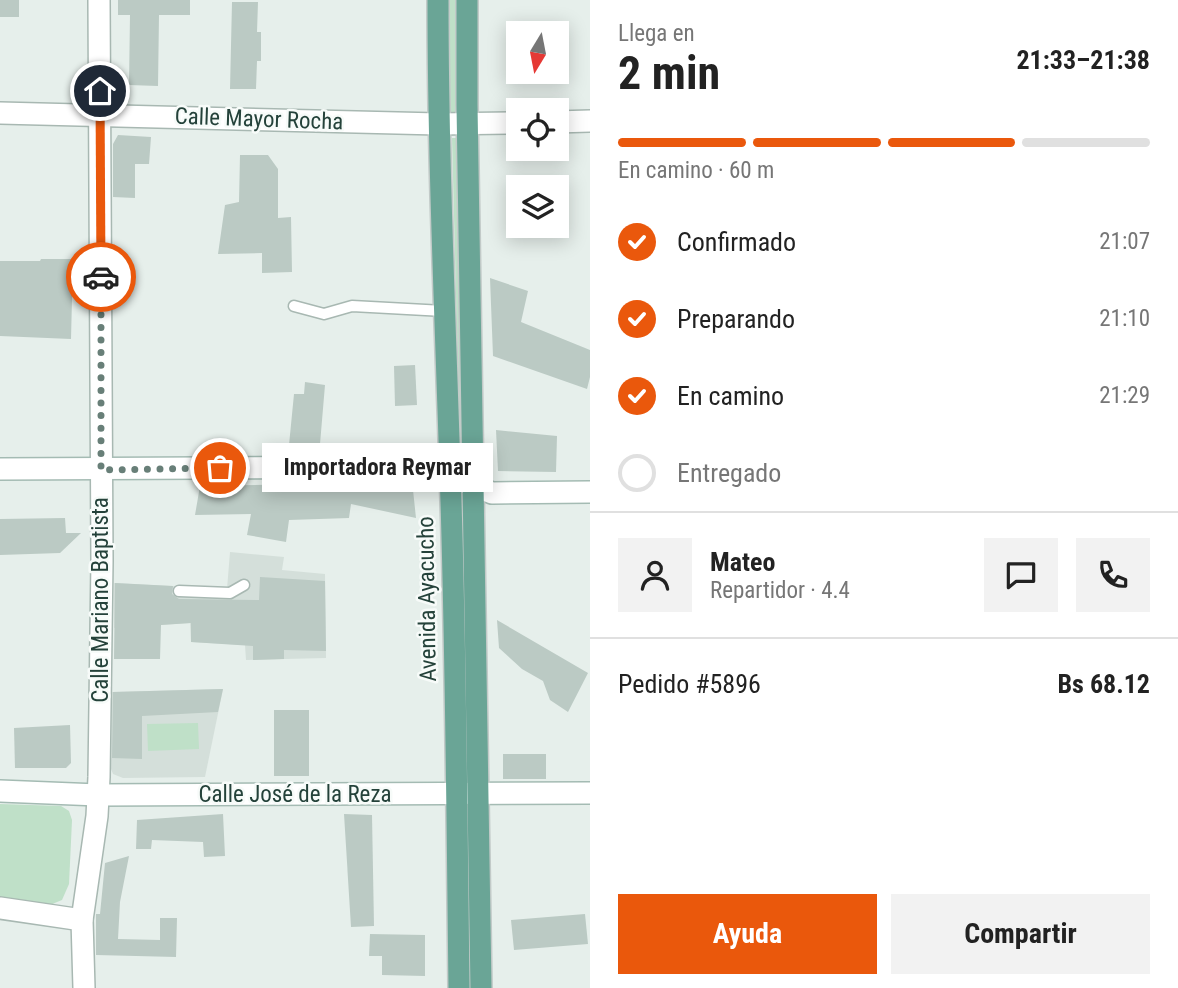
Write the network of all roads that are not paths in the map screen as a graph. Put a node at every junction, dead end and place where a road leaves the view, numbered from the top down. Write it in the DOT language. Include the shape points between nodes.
graph roads {
  1 [pos="99,0"];
  2 [pos="438,0"];
  3 [pos="467,0"];
  4 [pos="0,113"];
  5 [pos="101,114"];
  6 [pos="590,121"];
  7 [pos="569,122"];
  8 [pos="506,123"];
  9 [pos="438,124"];
  10 [pos="467,124"];
  11 [pos="294,306"];
  12 [pos="444,311"];
  13 [pos="0,469"];
  14 [pos="101,470"];
  15 [pos="450,476"];
  16 [pos="473,484"];
  17 [pos="590,492"];
  18 [pos="244,585"];
  19 [pos="179,591"];
  20 [pos="0,791"];
  21 [pos="590,793"];
  22 [pos="457,794"];
  23 [pos="479,794"];
  24 [pos="98,795"];
  25 [pos="0,908"];
  26 [pos="82,920"];
  27 [pos="84,988"];
  28 [pos="459,988"];
  29 [pos="481,988"];
  1 -- 5 [label="street, Calle Mariano Baptista"];
  2 -- 9 [label="main road, Avenida Ayacucho"];
  3 -- 10 [label="main road"];
  4 -- 5 [label="street, Calle Mayor Rocha"];
  5 -- 9 [label="street, Calle Mayor Rocha"];
  5 -- 14 [label="street, Calle Mariano Baptista"];
  6 -- 7 [label="street"];
  8 -- 10 [label="street, Calle Mayor Rocha"];
  9 -- 10 [label="street, Calle Mayor Rocha"];
  9 -- 12 [label="main road, Avenida Ayacucho"];
  10 -- 16 [label="main road"];
  11 -- 12 [label="lane" via="324,314 352,306"];
  12 -- 15 [label="main road, Avenida Ayacucho"];
  13 -- 14 [label="street"];
  14 -- 15 [label="street" via="427,467"];
  14 -- 24 [label="street, Calle Mariano Baptista" via="108,589"];
  15 -- 16 [label="street"];
  15 -- 22 [label="main road, Avenida Ayacucho"];
  16 -- 17 [label="street" via="492,493"];
  16 -- 23 [label="main road"];
  18 -- 19 [label="lane" via="230,593"];
  20 -- 24 [label="street, Calle José de la Reza"];
  21 -- 23 [label="street, Calle José de la Reza"];
  22 -- 23 [label="street, Calle José de la Reza"];
  22 -- 24 [label="street, Calle José de la Reza"];
  22 -- 28 [label="main road, Avenida Ayacucho"];
  23 -- 29 [label="main road"];
  24 -- 26 [label="street, Calle Mariano Baptista"];
  25 -- 26 [label="street"];
  26 -- 27 [label="street, Calle Mariano Baptista"];
}
